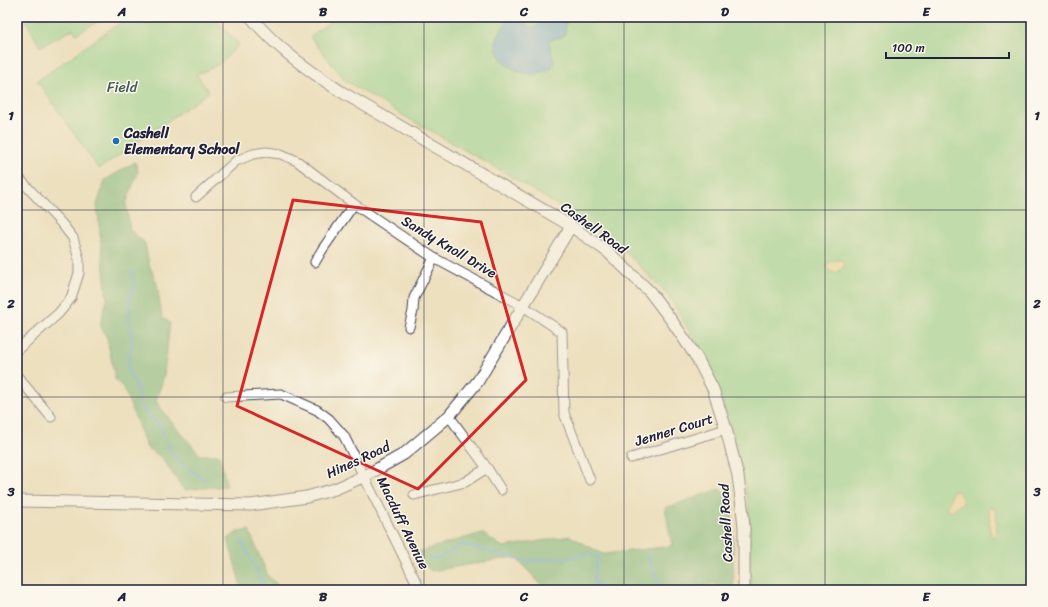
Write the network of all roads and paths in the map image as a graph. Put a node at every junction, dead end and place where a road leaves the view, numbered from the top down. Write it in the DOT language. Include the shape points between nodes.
graph roads {
  1 [pos="251,17"];
  2 [pos="19,181"];
  3 [pos="196,197"];
  4 [pos="354,204"];
  5 [pos="571,226"];
  6 [pos="434,258"];
  7 [pos="315,262"];
  8 [pos="523,306"];
  9 [pos="409,327"];
  10 [pos="17,350"];
  11 [pos="17,376"];
  12 [pos="226,397"];
  13 [pos="449,416"];
  14 [pos="51,417"];
  15 [pos="726,429"];
  16 [pos="631,458"];
  17 [pos="487,468"];
  18 [pos="365,476"];
  19 [pos="590,480"];
  20 [pos="501,490"];
  21 [pos="414,495"];
  22 [pos="17,501"];
  23 [pos="420,590"];
  24 [pos="744,590"];
  1 -- 5 [label="street, Cashell Road" via="286,51 334,87"];
  2 -- 10 [label="street" via="62,224 72,238 79,259 80,273 71,298 59,313"];
  3 -- 4 [label="street, Sandy Knoll Drive" via="236,161 266,152 281,154 297,161"];
  4 -- 6 [label="street, Sandy Knoll Drive"];
  4 -- 7 [label="street"];
  5 -- 8 [label="street, Hines Road"];
  5 -- 15 [label="street, Cashell Road" via="613,257 650,292 697,358 713,389"];
  6 -- 8 [label="street, Sandy Knoll Drive"];
  6 -- 9 [label="street" via="414,298"];
  8 -- 13 [label="street, Hines Road" via="478,381"];
  8 -- 19 [label="street, Sandy Knoll Drive" via="562,332 564,413"];
  11 -- 14 [label="street"];
  12 -- 18 [label="street, Macduff Avenue" via="280,394 318,410 344,436"];
  13 -- 17 [label="street"];
  13 -- 18 [label="street, Hines Road" via="404,454"];
  15 -- 16 [label="street, Jenner Court"];
  15 -- 24 [label="street, Cashell Road" via="740,491 744,528"];
  17 -- 20 [label="street"];
  17 -- 21 [label="street" via="465,482"];
  18 -- 22 [label="street, Hines Road" via="335,489 307,497 251,505"];
  18 -- 23 [label="street, Macduff Avenue"];
}
